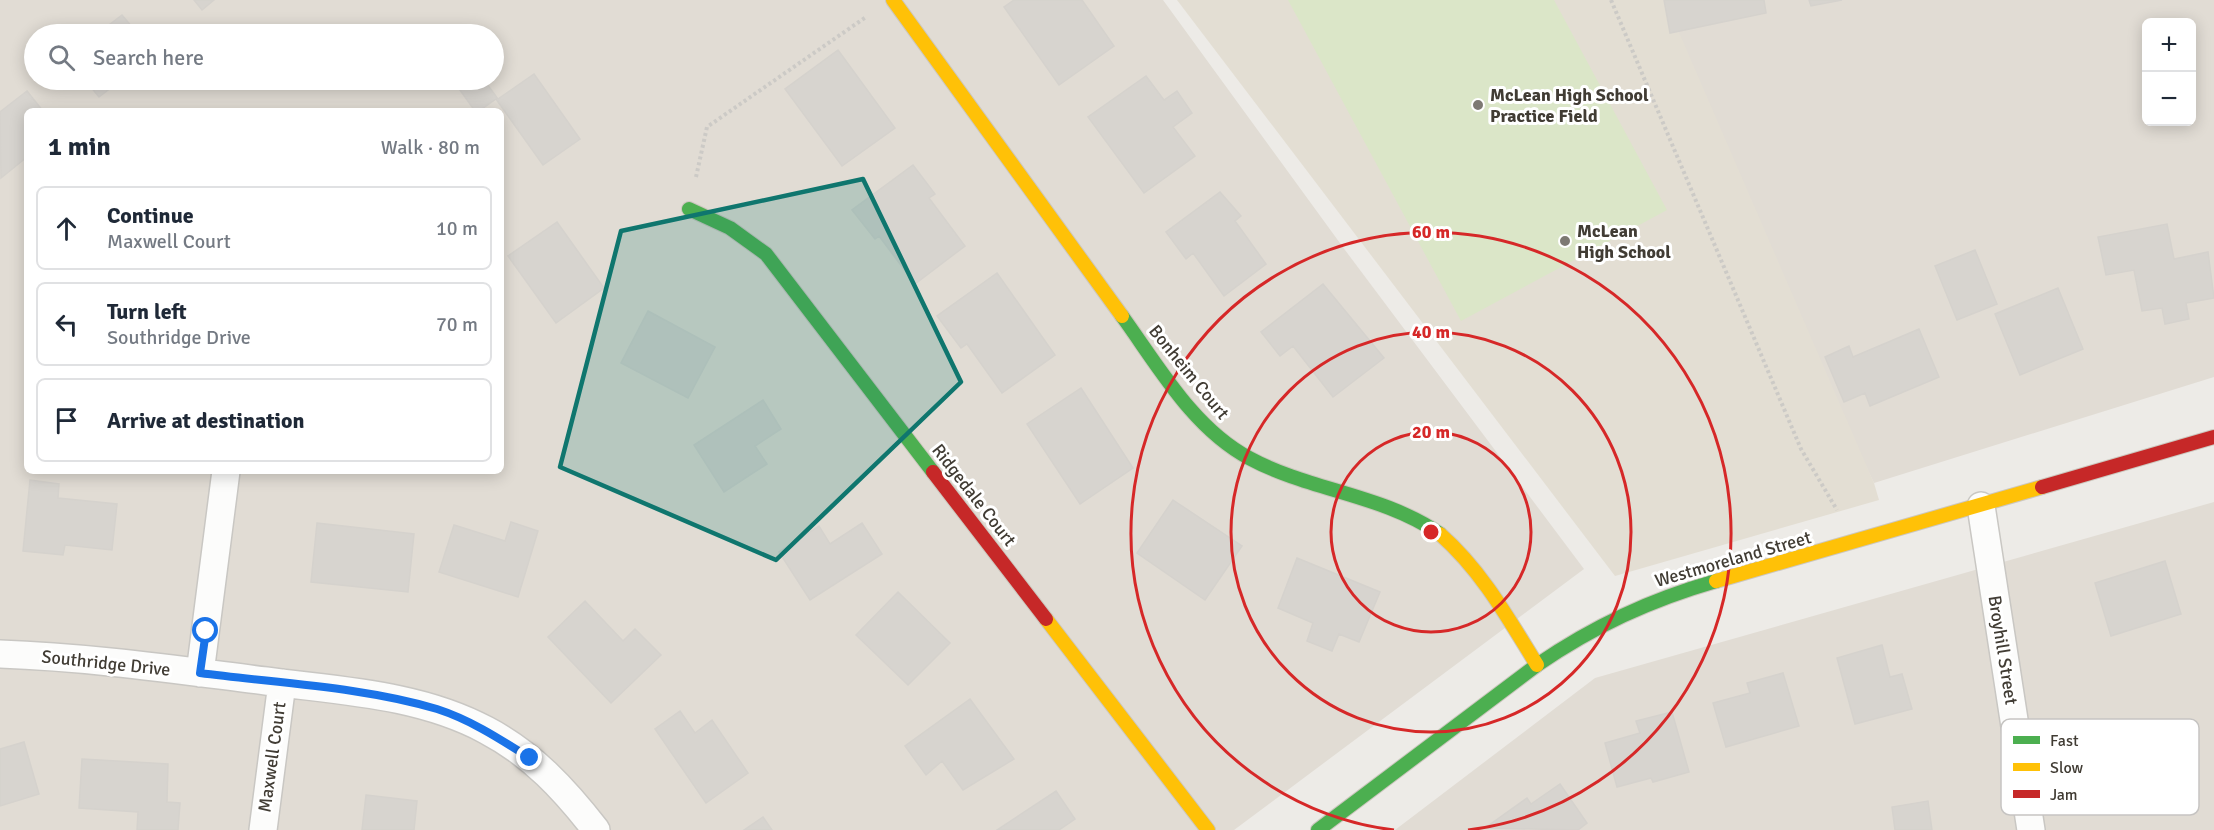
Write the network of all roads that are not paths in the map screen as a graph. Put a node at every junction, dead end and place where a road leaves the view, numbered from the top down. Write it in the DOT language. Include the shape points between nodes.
graph roads {
  1 [pos="893,0"];
  2 [pos="689,209"];
  3 [pos="2214,437"];
  4 [pos="226,474"];
  5 [pos="1981,506"];
  6 [pos="0,654"];
  7 [pos="1537,665"];
  8 [pos="200,673"];
  9 [pos="282,683"];
  10 [pos="2014,719"];
  11 [pos="2029,815"];
  12 [pos="263,830"];
  13 [pos="596,830"];
  14 [pos="1208,830"];
  15 [pos="1318,830"];
  16 [pos="2031,830"];
  1 -- 7 [label="street, Bonheim Court" via="1179,395 1205,425 1227,445 1263,464 1422,521 1450,543 1474,570"];
  2 -- 14 [label="street, Ridgedale Court" via="738,231 766,254"];
  3 -- 5 [label="street, Westmoreland Street"];
  4 -- 8 [label="street"];
  5 -- 7 [label="street, Westmoreland Street" via="1664,596 1574,639"];
  5 -- 10 [label="street, Broyhill Street"];
  6 -- 8 [label="street, Southridge Drive" via="79,658"];
  7 -- 15 [label="street, Westmoreland Street"];
  8 -- 9 [label="street, Southridge Drive"];
  9 -- 12 [label="street, Maxwell Court"];
  9 -- 13 [label="street, Southridge Drive" via="392,698 438,710 486,730 530,758 566,792"];
  11 -- 16 [label="street, Broyhill Street"];
}
